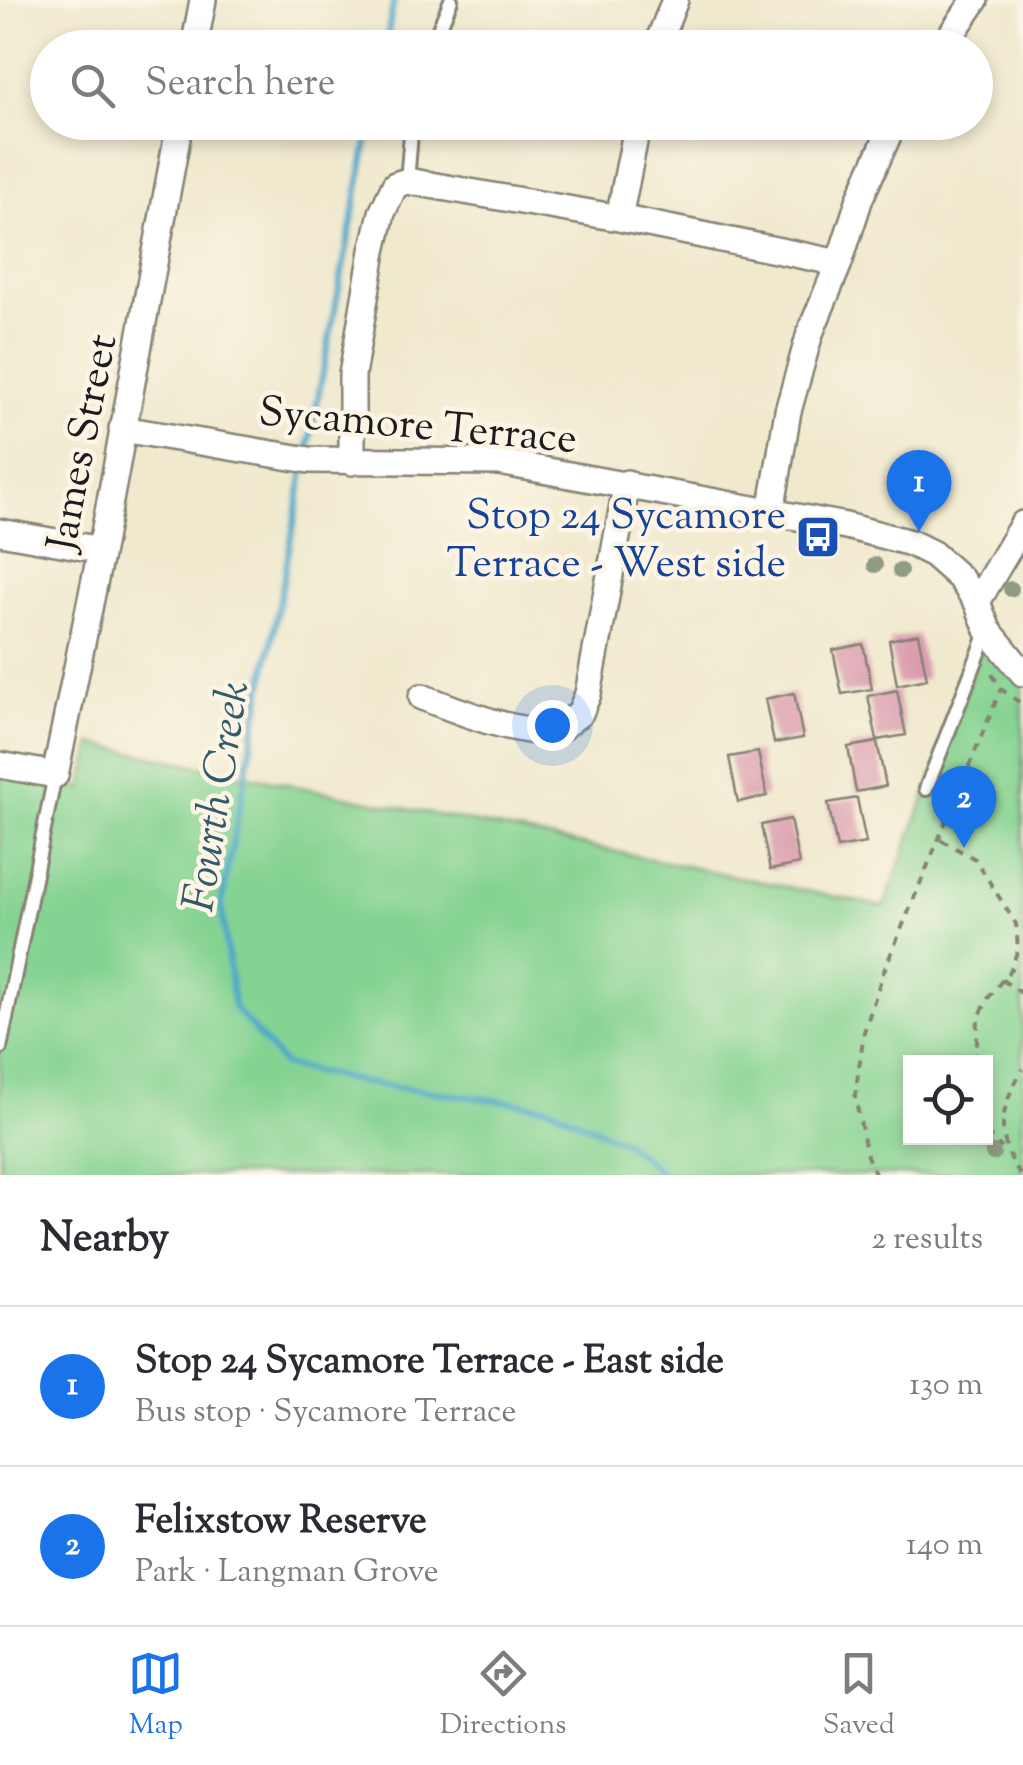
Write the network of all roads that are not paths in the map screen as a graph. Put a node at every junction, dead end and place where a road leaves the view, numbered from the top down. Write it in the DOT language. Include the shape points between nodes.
graph roads {
  1 [pos="203,0"];
  2 [pos="451,0"];
  3 [pos="675,0"];
  4 [pos="975,0"];
  5 [pos="197,30"];
  6 [pos="438,30"];
  7 [pos="663,30"];
  8 [pos="954,30"];
  9 [pos="177,140"];
  10 [pos="410,140"];
  11 [pos="634,140"];
  12 [pos="886,140"];
  13 [pos="407,181"];
  14 [pos="619,218"];
  15 [pos="839,263"];
  16 [pos="122,429"];
  17 [pos="352,462"];
  18 [pos="627,484"];
  19 [pos="771,512"];
  20 [pos="1023,524"];
  21 [pos="0,532"];
  22 [pos="101,550"];
  23 [pos="977,602"];
  24 [pos="988,630"];
  25 [pos="1023,673"];
  26 [pos="422,698"];
  27 [pos="0,765"];
  28 [pos="54,776"];
  29 [pos="926,790"];
  30 [pos="0,1048"];
  1 -- 5 [label="street"];
  2 -- 6 [label="lane"];
  3 -- 7 [label="street"];
  4 -- 8 [label="street"];
  9 -- 16 [label="street, James Street"];
  10 -- 13 [label="lane"];
  11 -- 14 [label="street"];
  12 -- 15 [label="street"];
  13 -- 14 [label="street"];
  13 -- 17 [label="street" via="387,198 373,252 352,376"];
  14 -- 15 [label="street"];
  15 -- 19 [label="street" via="788,410"];
  16 -- 17 [label="street, Sycamore Terrace"];
  16 -- 22 [label="street, James Street"];
  17 -- 18 [label="street, Sycamore Terrace" via="498,462"];
  18 -- 19 [label="street, Sycamore Terrace"];
  18 -- 26 [label="street" via="580,713 554,733 537,732"];
  19 -- 23 [label="street, Sycamore Terrace" via="912,543 960,578"];
  20 -- 23 [label="street"];
  21 -- 22 [label="street"];
  22 -- 28 [label="street, James Street"];
  23 -- 24 [label="street, Sycamore Terrace"];
  24 -- 25 [label="street, Sycamore Terrace"];
  24 -- 29 [label="lane"];
  27 -- 28 [label="street"];
  28 -- 30 [label="lane"];
}
